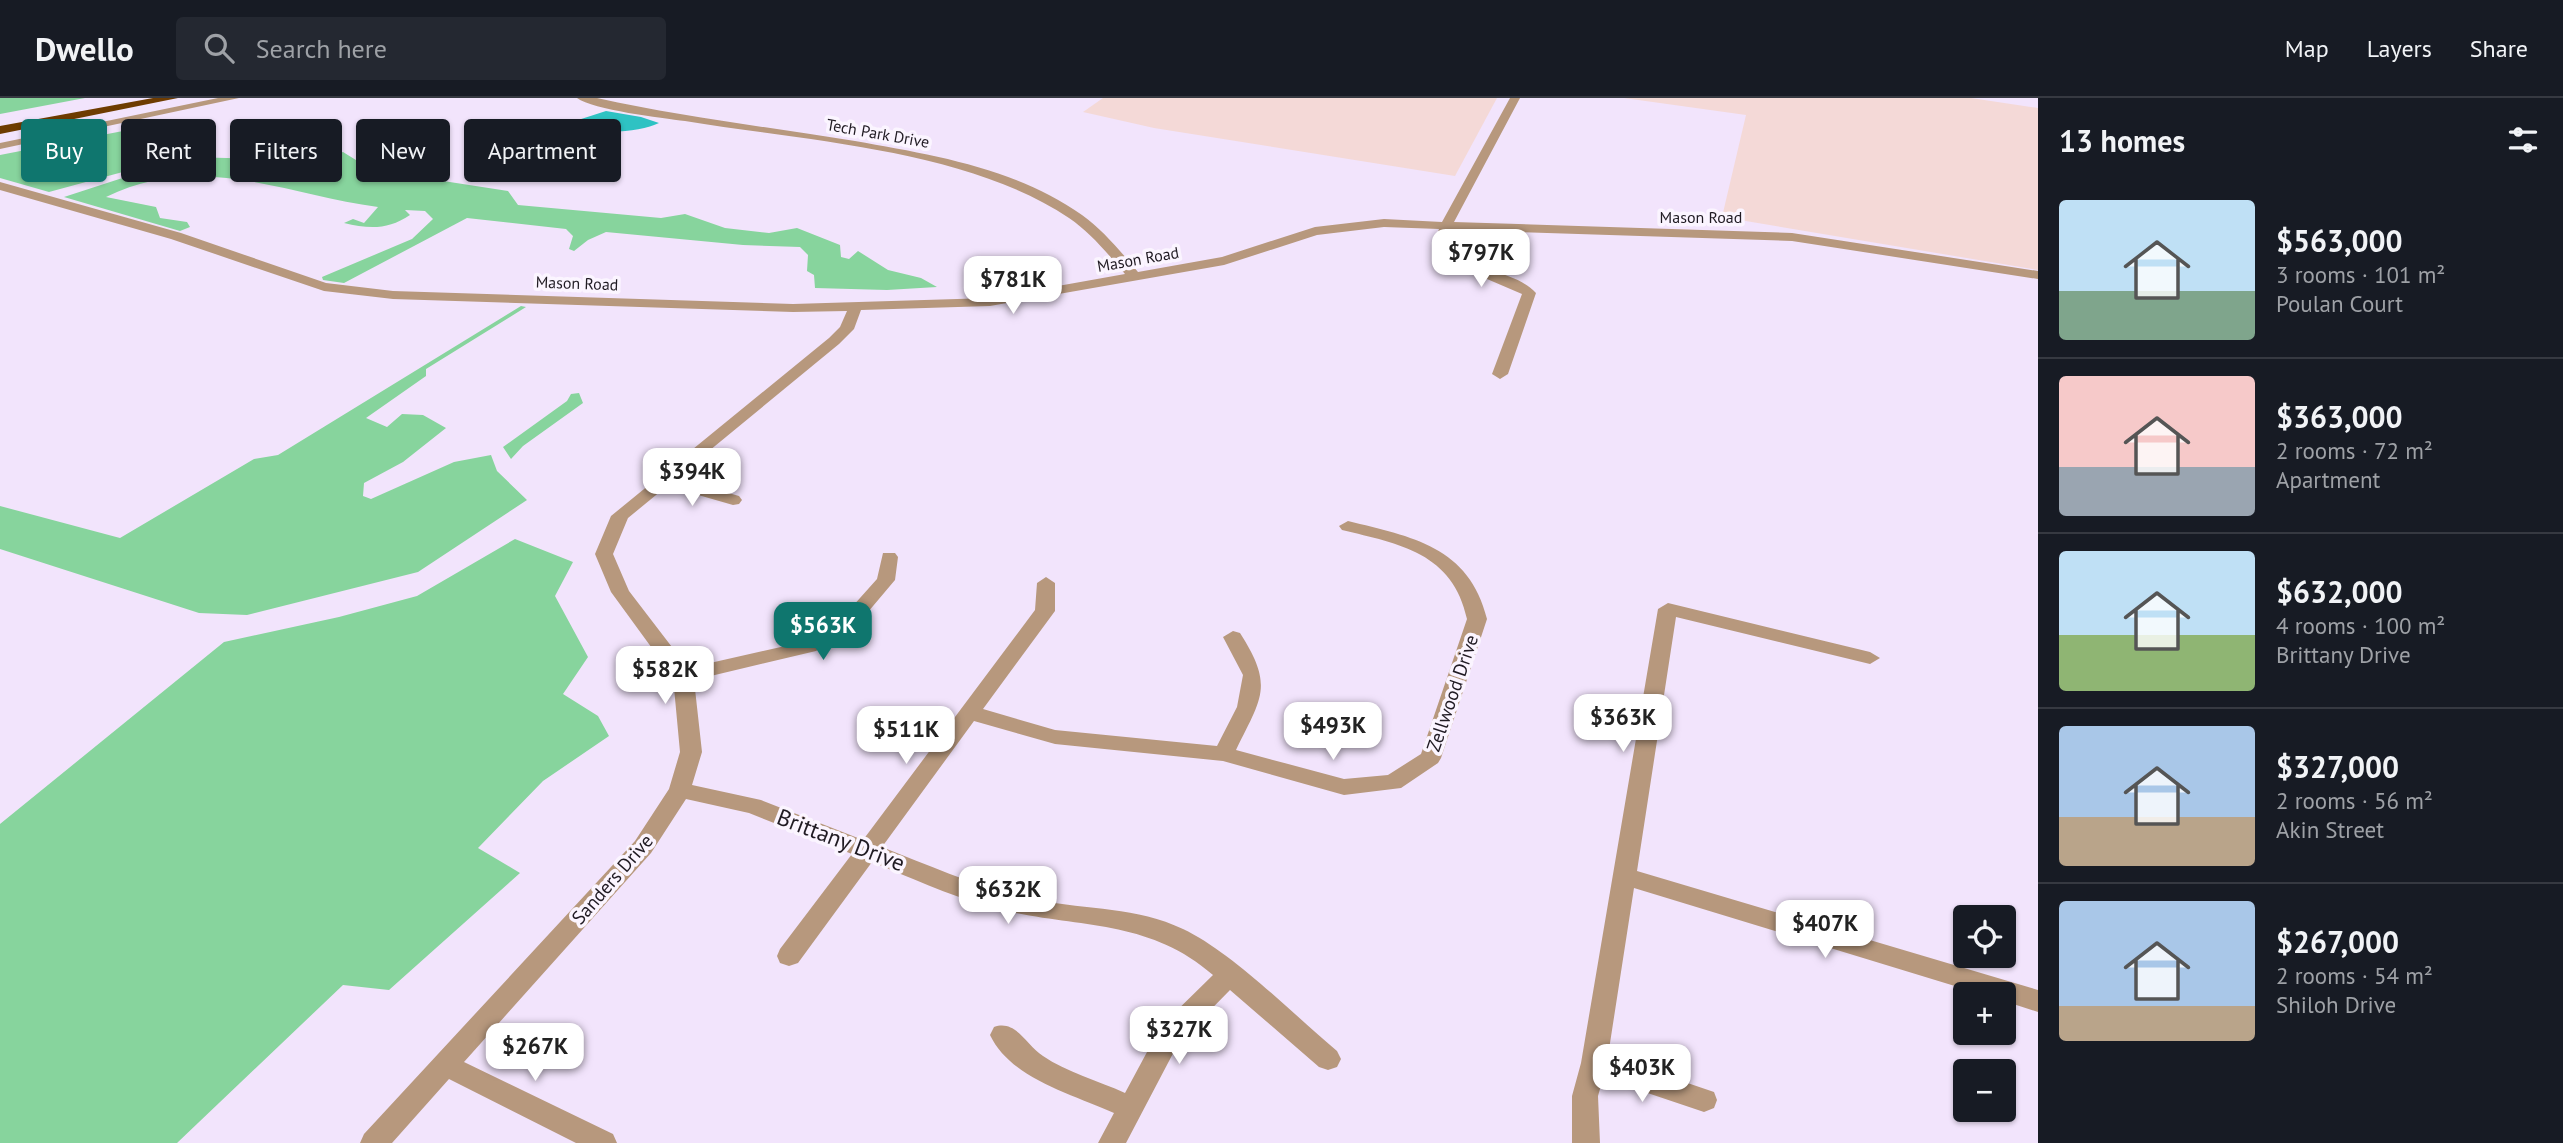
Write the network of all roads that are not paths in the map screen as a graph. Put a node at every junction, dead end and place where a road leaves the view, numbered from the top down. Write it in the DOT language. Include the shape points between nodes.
graph roads {
  1 [pos="133,98"];
  2 [pos="172,98"];
  3 [pos="234,98"];
  4 [pos="582,98"];
  5 [pos="1515,98"];
  6 [pos="0,123"];
  7 [pos="0,130"];
  8 [pos="0,146"];
  9 [pos="0,186"];
  10 [pos="1447,224"];
  11 [pos="2038,275"];
  12 [pos="1134,276"];
  13 [pos="855,308"];
  14 [pos="1500,374"];
  15 [pos="663,480"];
  16 [pos="733,500"];
  17 [pos="1349,526"];
  18 [pos="889,557"];
  19 [pos="1046,583"];
  20 [pos="1233,637"];
  21 [pos="1870,658"];
  22 [pos="683,676"];
  23 [pos="971,713"];
  24 [pos="1223,754"];
  25 [pos="680,790"];
  26 [pos="869,852"];
  27 [pos="1625,876"];
  28 [pos="789,956"];
  29 [pos="1228,976"];
  30 [pos="2038,1001"];
  31 [pos="1003,1035"];
  32 [pos="1328,1059"];
  33 [pos="1594,1063"];
  34 [pos="446,1065"];
  35 [pos="1704,1100"];
  36 [pos="1129,1107"];
  37 [pos="374,1143"];
  38 [pos="603,1143"];
  39 [pos="1112,1143"];
  40 [pos="1586,1143"];
  1 -- 6 [label="highway"];
  2 -- 7 [label="highway"];
  3 -- 8 [label="street"];
  4 -- 12 [label="street, Tech Park Drive" via="921,156 983,172 1043,197 1078,218"];
  5 -- 10 [label="street"];
  9 -- 13 [label="street, Mason Road" via="176,236 324,288 358,293"];
  10 -- 11 [label="street, Mason Road" via="1792,237"];
  10 -- 12 [label="street, Mason Road" via="1337,227 1224,261"];
  10 -- 14 [label="street" via="1442,242 1452,257 1513,281 1529,293"];
  12 -- 13 [label="street, Mason Road" via="990,302"];
  13 -- 15 [label="street" via="853,320 834,341"];
  15 -- 16 [label="street"];
  15 -- 22 [label="street" via="620,516 604,554 620,592"];
  17 -- 24 [label="street, Zellwood Drive" via="1426,550 1456,571 1475,598 1477,619 1430,758 1392,782 1344,787"];
  18 -- 22 [label="street" via="886,580 850,621 809,647"];
  19 -- 23 [label="street" via="1045,611"];
  20 -- 24 [label="street" via="1253,676 1247,707"];
  21 -- 27 [label="street" via="1668,609"];
  22 -- 25 [label="street, Sanders Drive" via="691,752"];
  23 -- 24 [label="street, Zellwood Drive" via="1055,737"];
  23 -- 26 [label="street"];
  25 -- 26 [label="street, Brittany Drive" via="753,806"];
  25 -- 34 [label="street, Sanders Drive" via="643,847"];
  26 -- 28 [label="street"];
  26 -- 29 [label="street, Brittany Drive" via="1013,904 1139,922 1203,952"];
  27 -- 30 [label="street"];
  27 -- 33 [label="street"];
  29 -- 32 [label="street, Brittany Drive"];
  29 -- 36 [label="street" via="1170,1034"];
  31 -- 36 [label="street" via="1034,1065"];
  33 -- 35 [label="street"];
  33 -- 40 [label="street" via="1585,1096"];
  34 -- 37 [label="street, Sanders Drive"];
  34 -- 38 [label="street"];
  36 -- 39 [label="street"];
}
